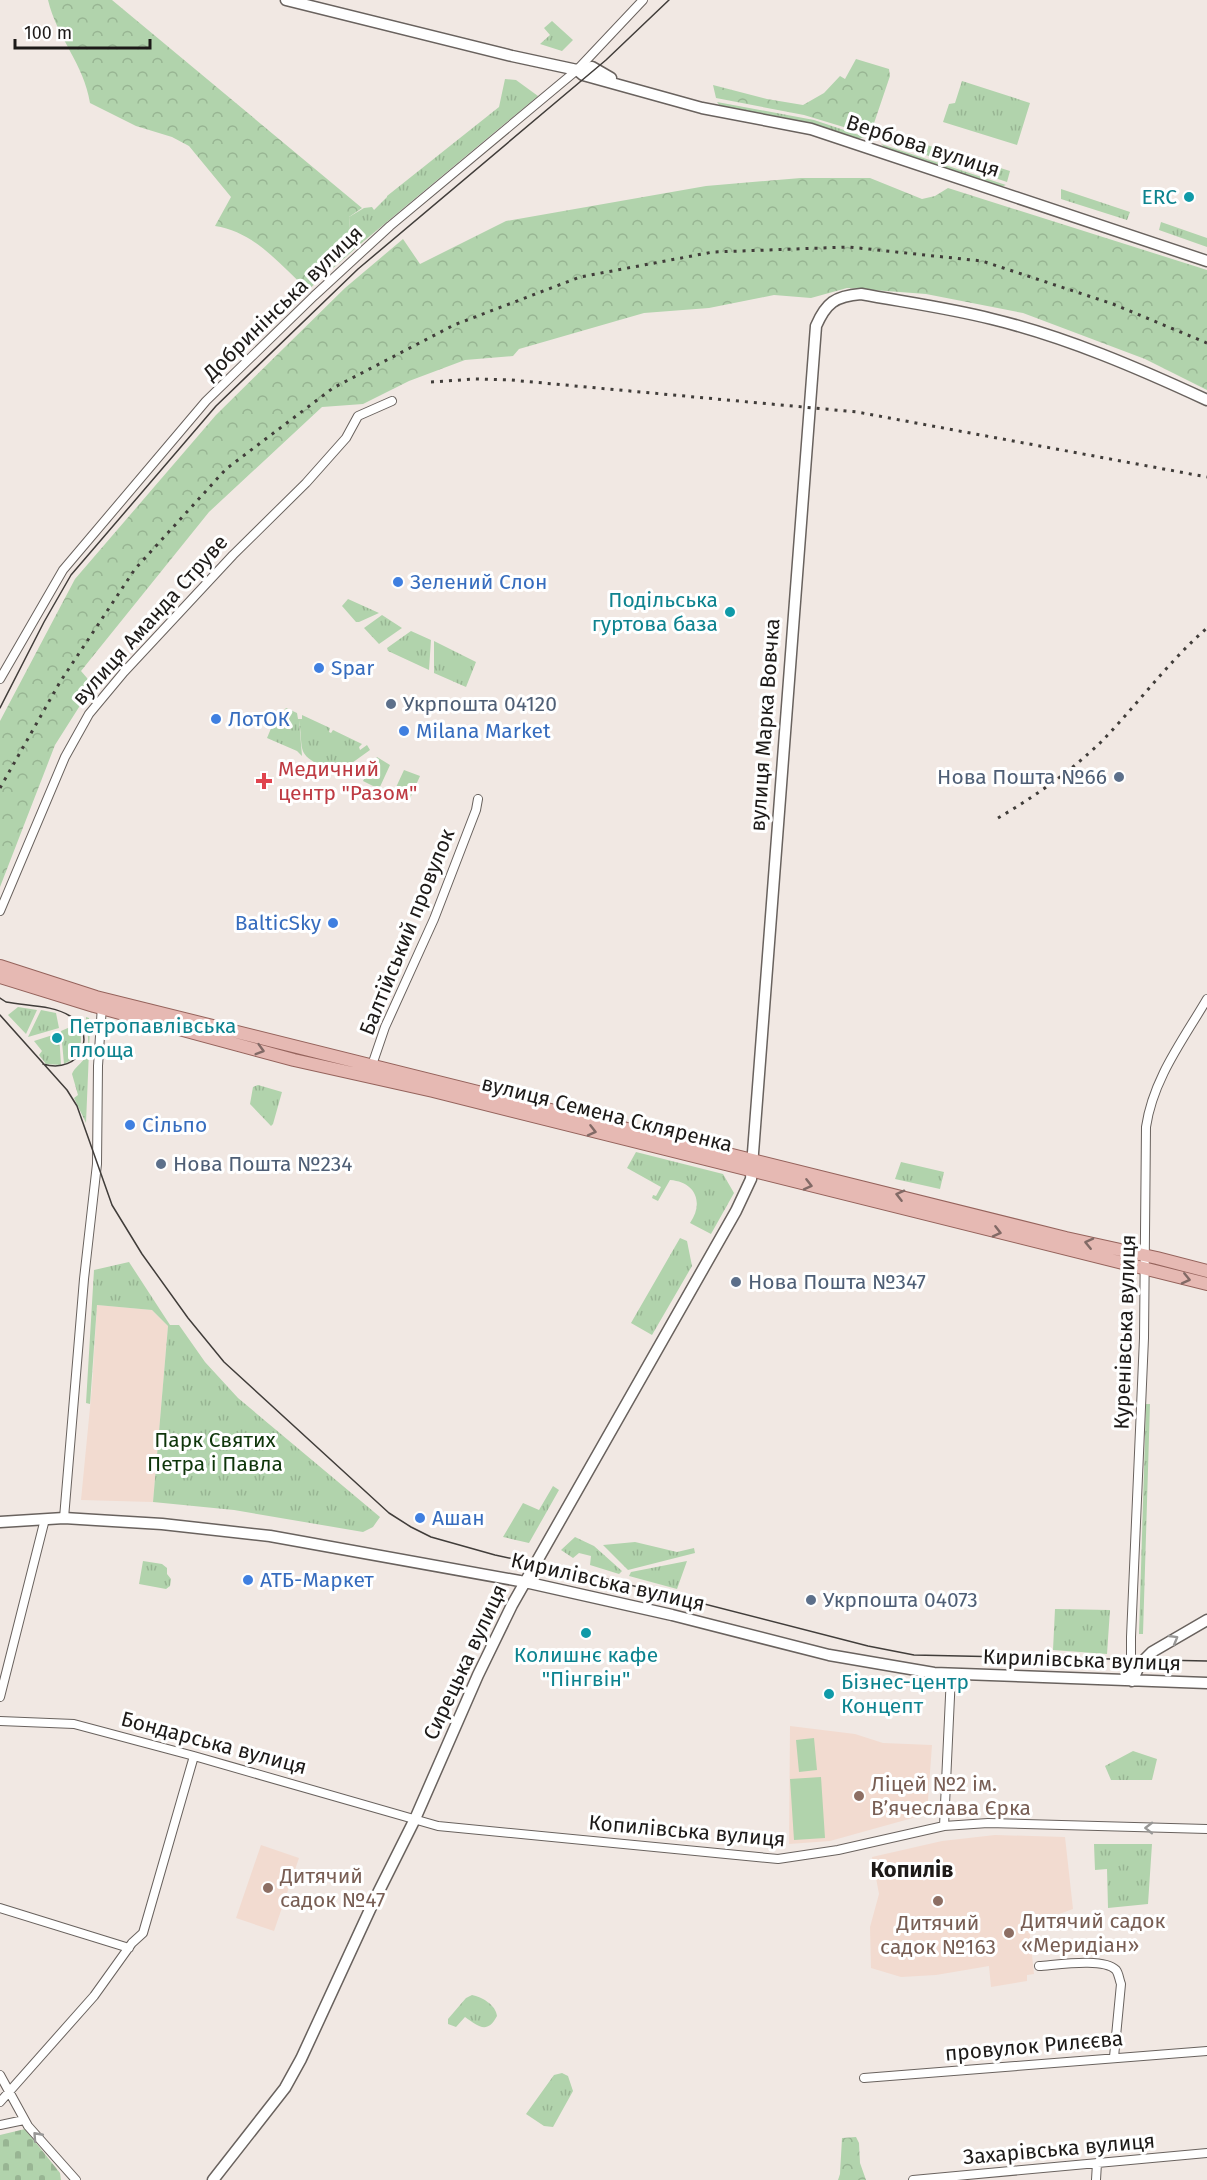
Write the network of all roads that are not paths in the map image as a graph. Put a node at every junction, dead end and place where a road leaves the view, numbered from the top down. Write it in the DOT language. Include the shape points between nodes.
graph roads {
  1 [pos="286,0"];
  2 [pos="643,0"];
  3 [pos="577,70"];
  4 [pos="1207,261"];
  5 [pos="1207,400"];
  6 [pos="392,401"];
  7 [pos="0,679"];
  8 [pos="478,799"];
  9 [pos="0,911"];
  10 [pos="0,966"];
  11 [pos="0,977"];
  12 [pos="1207,999"];
  13 [pos="103,1003"];
  14 [pos="370,1071"];
  15 [pos="752,1165"];
  16 [pos="1145,1256"];
  17 [pos="1145,1269"];
  18 [pos="1207,1271"];
  19 [pos="1207,1284"];
  20 [pos="64,1518"];
  21 [pos="45,1519"];
  22 [pos="0,1522"];
  23 [pos="525,1582"];
  24 [pos="1207,1620"];
  25 [pos="951,1676"];
  26 [pos="1132,1681"];
  27 [pos="1207,1683"];
  28 [pos="0,1697"];
  29 [pos="0,1721"];
  30 [pos="194,1756"];
  31 [pos="415,1819"];
  32 [pos="944,1826"];
  33 [pos="1207,1829"];
  34 [pos="0,1908"];
  35 [pos="129,1948"];
  36 [pos="1039,1966"];
  37 [pos="1207,2051"];
  38 [pos="1114,2057"];
  39 [pos="0,2075"];
  40 [pos="864,2078"];
  41 [pos="10,2093"];
  42 [pos="0,2102"];
  43 [pos="24,2120"];
  44 [pos="0,2125"];
  45 [pos="1207,2153"];
  46 [pos="1097,2163"];
  47 [pos="989,2177"];
  48 [pos="76,2180"];
  49 [pos="213,2180"];
  50 [pos="914,2180"];
  51 [pos="1096,2180"];
  1 -- 3 [label="main road, Вербова вулиця"];
  2 -- 3 [label="street, Добринінська вулиця"];
  3 -- 4 [label="main road, Вербова вулиця" via="583,75 702,108 811,129"];
  3 -- 7 [label="street, Добринінська вулиця" via="390,226 206,401 63,570"];
  5 -- 15 [label="main road, вулиця Марка Вовчка" via="1133,366 992,319 861,294 845,295 823,310 816,326"];
  6 -- 9 [label="street, вулиця Аманда Струве" via="358,416 346,438 306,483 233,555 89,714 65,757"];
  8 -- 14 [label="street, Балтійський провулок" via="434,919 385,1027"];
  10 -- 13 [label="main road, вулиця Семена Скляренка"];
  11 -- 13 [label="main road, вулиця Семена Скляренка"];
  12 -- 16 [label="street, Куренівська вулиця" via="1159,1080 1149,1106"];
  13 -- 14 [label="main road, вулиця Семена Скляренка"];
  13 -- 20 [label="street" via="97,1164"];
  14 -- 15 [label="main road, вулиця Семена Скляренка"];
  16 -- 15 [label="main road, вулиця Семена Скляренка, one-way"];
  15 -- 17 [label="main road, вулиця Семена Скляренка, one-way"];
  15 -- 23 [label="main road, Сирецька вулиця" via="746,1192 736,1211"];
  16 -- 17 [label="street, Куренівська вулиця"];
  16 -- 18 [label="main road, вулиця Семена Скляренка"];
  17 -- 19 [label="main road, вулиця Семена Скляренка, one-way"];
  17 -- 26 [label="street, Куренівська вулиця"];
  20 -- 21 [label="main road, Кирилівська вулиця"];
  20 -- 23 [label="main road, Кирилівська вулиця" via="270,1536"];
  21 -- 22 [label="main road, Кирилівська вулиця"];
  21 -- 28 [label="street"];
  23 -- 25 [label="main road, Кирилівська вулиця" via="829,1655"];
  23 -- 31 [label="main road, Сирецька вулиця" via="482,1666"];
  26 -- 24 [label="main road, one-way" via="1140,1664 1152,1652"];
  25 -- 26 [label="main road, Кирилівська вулиця"];
  25 -- 32 [label="street"];
  26 -- 27 [label="main road, Кирилівська вулиця"];
  29 -- 30 [label="street, Бондарська вулиця" via="74,1724"];
  30 -- 31 [label="street, Бондарська вулиця"];
  30 -- 35 [label="street" via="143,1933"];
  31 -- 32 [label="street, Копилівська вулиця" via="438,1826 778,1859"];
  31 -- 49 [label="main road, Сирецька вулиця" via="290,2080"];
  33 -- 32 [label="street, Копилівська вулиця, one-way" via="988,1823"];
  34 -- 35 [label="street"];
  35 -- 41 [label="street" via="94,1996"];
  36 -- 38 [label="street" via="1096,1962 1114,1968 1120,1984"];
  37 -- 38 [label="street, провулок Рилєєва"];
  38 -- 40 [label="street, провулок Рилєєва"];
  39 -- 41 [label="street"];
  41 -- 42 [label="street"];
  41 -- 43 [label="street"];
  43 -- 44 [label="street"];
  48 -- 43 [label="street, one-way"];
  45 -- 46 [label="street, Захарівська вулиця"];
  46 -- 47 [label="street, Захарівська вулиця"];
  46 -- 51 [label="street"];
  47 -- 50 [label="street, Захарівська вулиця"];
}
